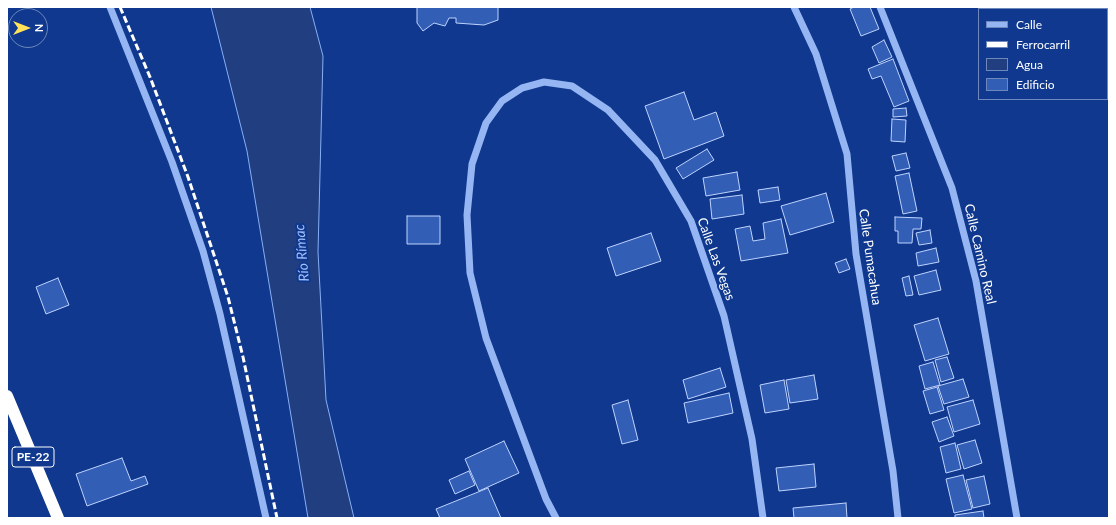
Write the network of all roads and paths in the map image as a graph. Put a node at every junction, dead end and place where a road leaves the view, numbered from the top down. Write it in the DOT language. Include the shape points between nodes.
graph roads {
  1 [pos="110,7"];
  2 [pos="794,7"];
  3 [pos="880,7"];
  4 [pos="7,396"];
  5 [pos="58,518"];
  6 [pos="266,518"];
  7 [pos="556,518"];
  8 [pos="763,518"];
  9 [pos="898,518"];
  10 [pos="1017,518"];
  1 -- 6 [label="street" via="172,162 203,251 220,314"];
  2 -- 9 [label="street, Calle Pumacahua" via="816,54 847,154 856,254 893,471"];
  3 -- 10 [label="street, Calle Camino Real" via="952,188 976,281"];
  4 -- 5 [label="highway, PE-22"];
  7 -- 8 [label="street, Calle Las Vegas" via="546,499 486,338 470,273 466,215 472,164 486,123 502,101 522,88 544,82 572,86 608,110 655,160 691,221 724,316 752,439"];
}
